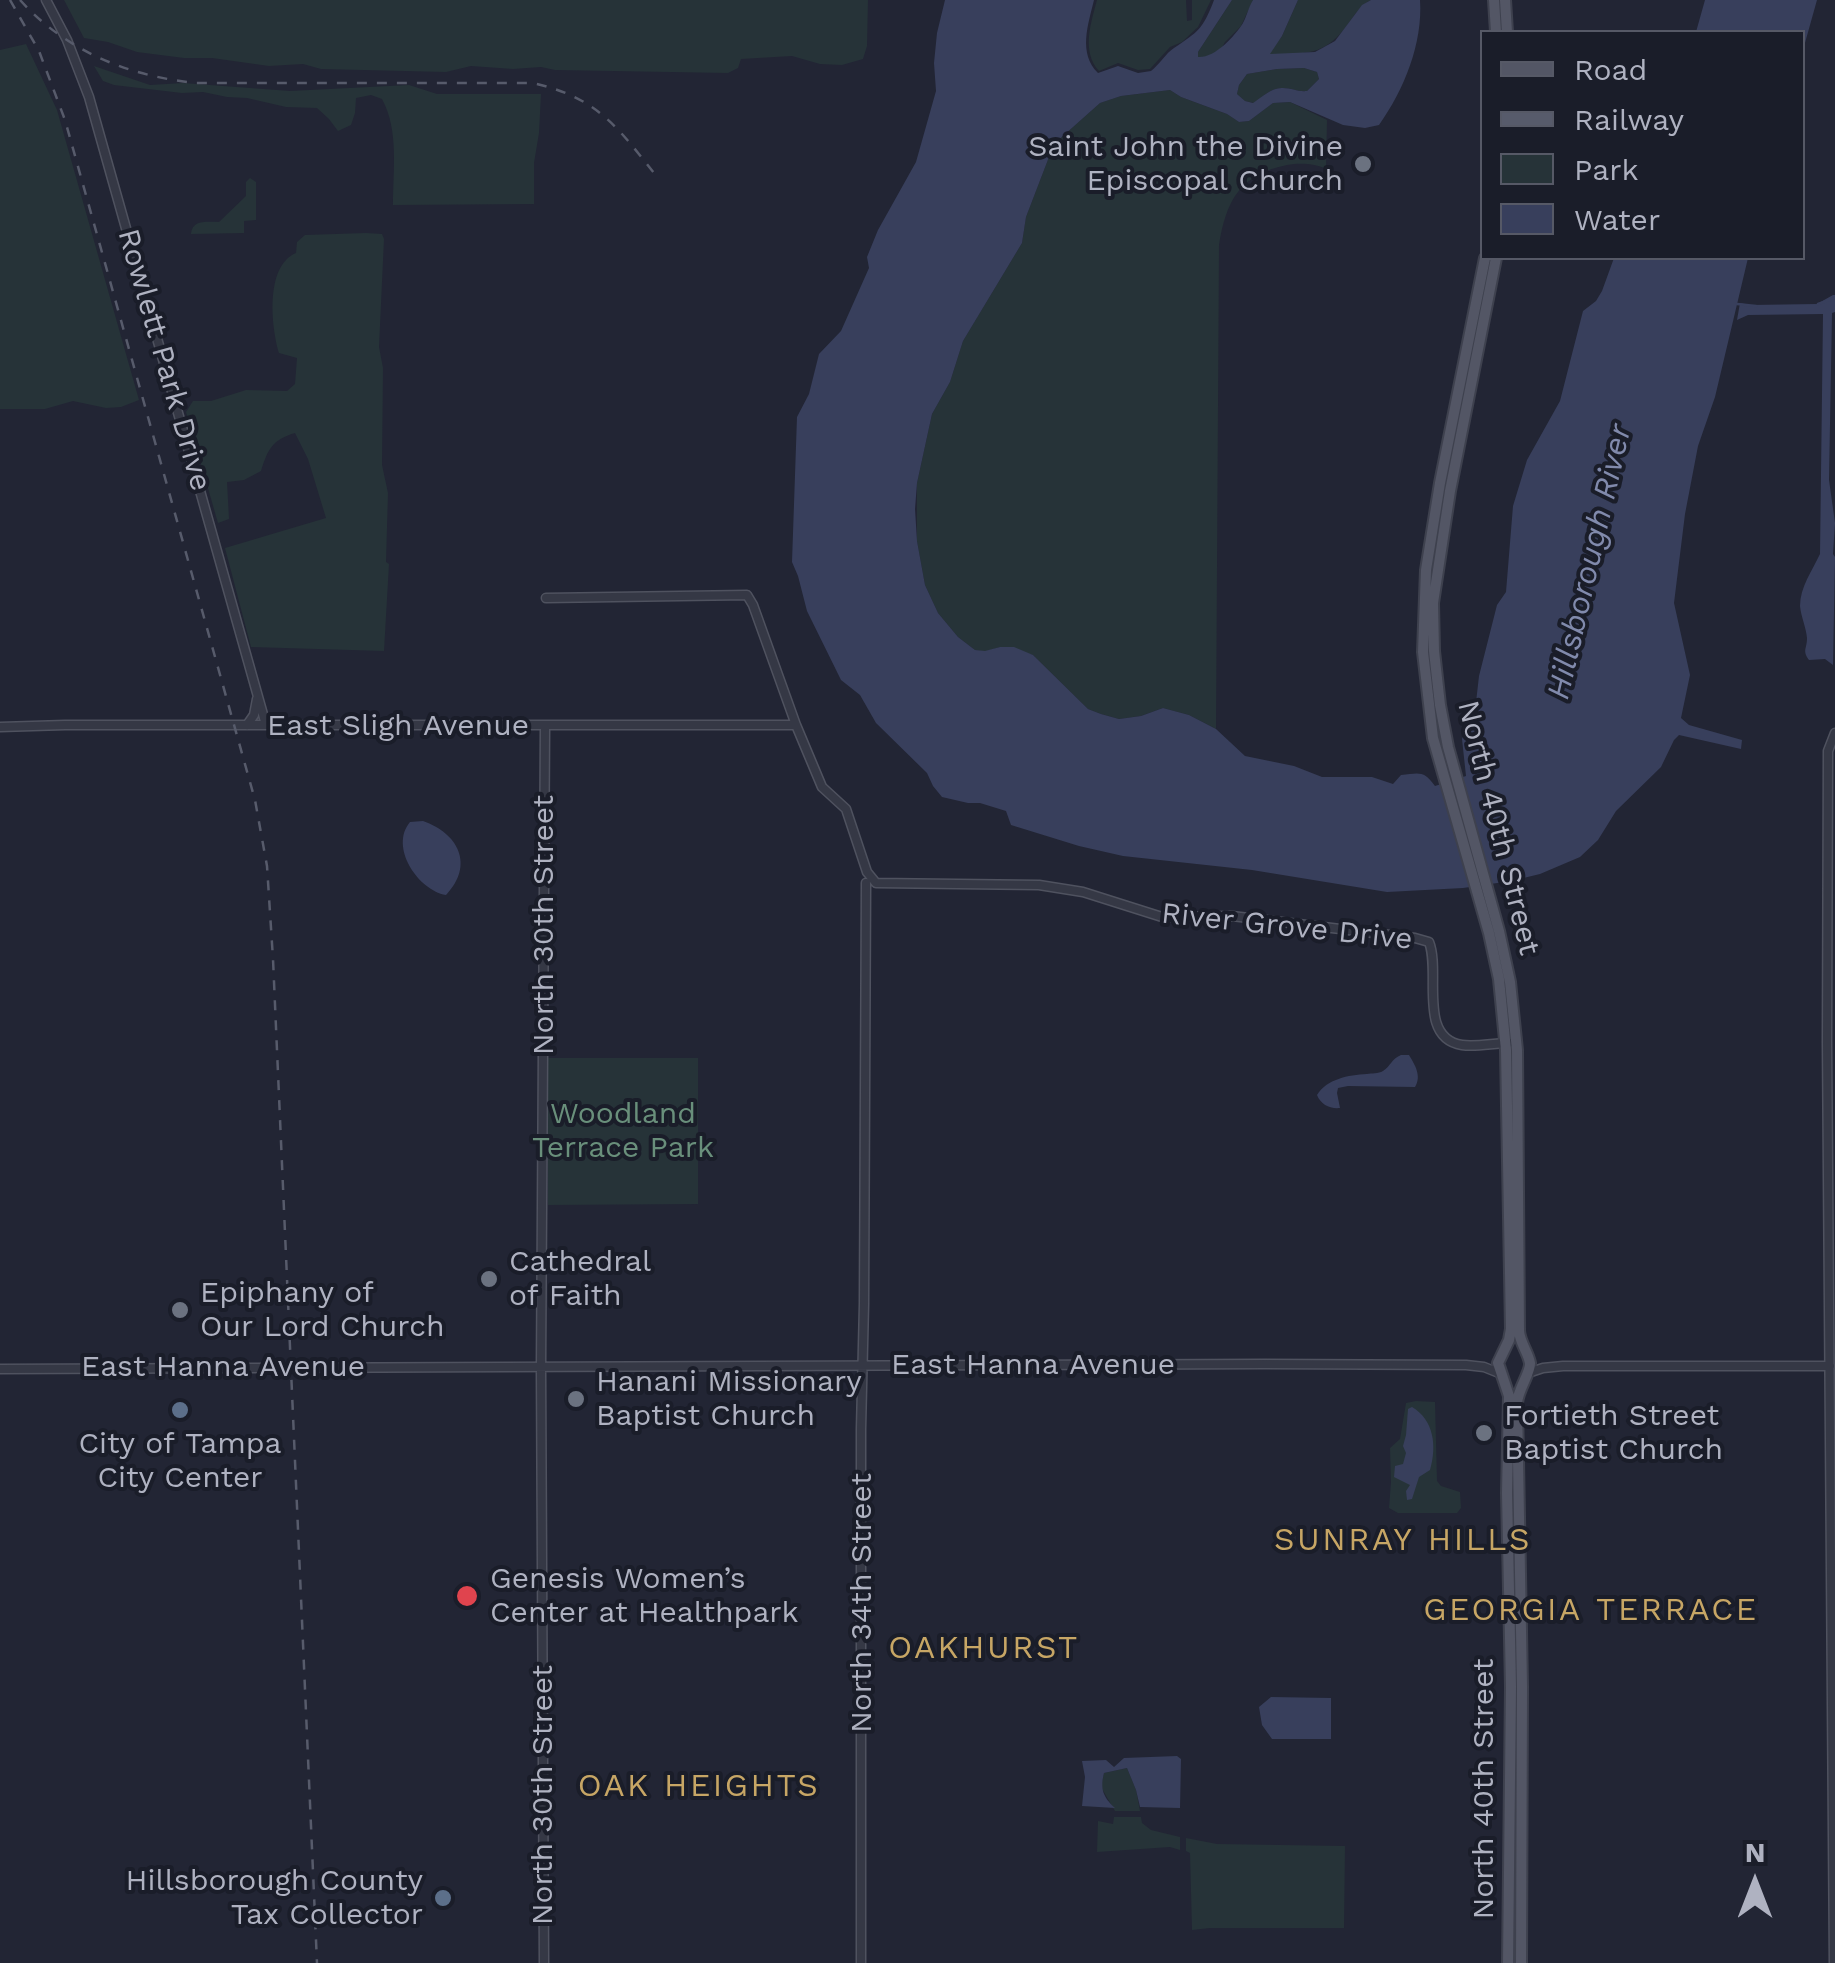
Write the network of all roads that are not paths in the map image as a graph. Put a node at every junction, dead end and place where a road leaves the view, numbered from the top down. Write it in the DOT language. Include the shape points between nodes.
graph roads {
  1 [pos="46,0"];
  2 [pos="1494,0"];
  3 [pos="1505,0"];
  4 [pos="1496,30"];
  5 [pos="1507,30"];
  6 [pos="1485,260"];
  7 [pos="1496,260"];
  8 [pos="546,598"];
  9 [pos="258,695"];
  10 [pos="247,725"];
  11 [pos="266,725"];
  12 [pos="796,725"];
  13 [pos="545,726"];
  14 [pos="0,727"];
  15 [pos="1834,734"];
  16 [pos="1450,779"];
  17 [pos="866,882"];
  18 [pos="1511,1043"];
  19 [pos="1508,1237"];
  20 [pos="1518,1263"];
  21 [pos="1501,1356"];
  22 [pos="1528,1358"];
  23 [pos="864,1366"];
  24 [pos="1466,1366"];
  25 [pos="1563,1366"];
  26 [pos="1832,1366"];
  27 [pos="541,1367"];
  28 [pos="0,1369"];
  29 [pos="1500,1375"];
  30 [pos="1526,1376"];
  31 [pos="544,1963"];
  32 [pos="861,1963"];
  33 [pos="1508,1963"];
  34 [pos="1521,1963"];
  35 [pos="1834,1963"];
  1 -- 9 [label="street, Rowlett Park Drive" via="89,98"];
  2 -- 4 [label="main road"];
  3 -- 5 [label="main road"];
  6 -- 16 [label="main road, North 40th Street" via="1424,584 1428,708"];
  7 -- 16 [label="main road, North 40th Street" via="1432,603"];
  8 -- 12 [label="street, River Grove Drive" via="747,595"];
  9 -- 10 [label="street"];
  9 -- 11 [label="street, Rowlett Park Drive"];
  10 -- 11 [label="street, East Sligh Avenue"];
  10 -- 14 [label="street, East Sligh Avenue"];
  11 -- 13 [label="street, East Sligh Avenue"];
  12 -- 13 [label="street, East Sligh Avenue"];
  12 -- 18 [label="street, River Grove Drive" via="822,787 846,809 866,872 876,882 1039,886 1084,892 1162,917 1232,916 1415,938 1429,942 1434,953 1434,1018 1443,1034 1467,1046"];
  13 -- 27 [label="street, North 30th Street"];
  15 -- 26 [label="street" via="1828,750 1827,1042"];
  16 -- 18 [label="main road, North 40th Street" via="1510,982"];
  17 -- 23 [label="street, North 34th Street"];
  18 -- 19 [label="main road, North 40th Street"];
  18 -- 20 [label="main road, North 40th Street"];
  19 -- 20 [label="main road"];
  19 -- 21 [label="main road, North 40th Street" via="1511,1329"];
  20 -- 22 [label="main road, North 40th Street" via="1519,1331"];
  21 -- 22 [label="main road" via="1515,1349"];
  21 -- 24 [label="street, East Hanna Avenue"];
  21 -- 29 [label="main road"];
  22 -- 25 [label="street"];
  22 -- 30 [label="main road"];
  23 -- 24 [label="street, East Hanna Avenue"];
  23 -- 27 [label="street, East Hanna Avenue"];
  23 -- 32 [label="street, North 34th Street"];
  24 -- 29 [label="street, East Hanna Avenue"];
  25 -- 26 [label="street"];
  25 -- 30 [label="street"];
  26 -- 35 [label="street"];
  27 -- 28 [label="street, East Hanna Avenue"];
  27 -- 31 [label="street, North 30th Street"];
  29 -- 30 [label="main road" via="1514,1382"];
  29 -- 33 [label="main road, North 40th Street" via="1509,1396"];
  30 -- 34 [label="main road, North 40th Street" via="1517,1397"];
}
